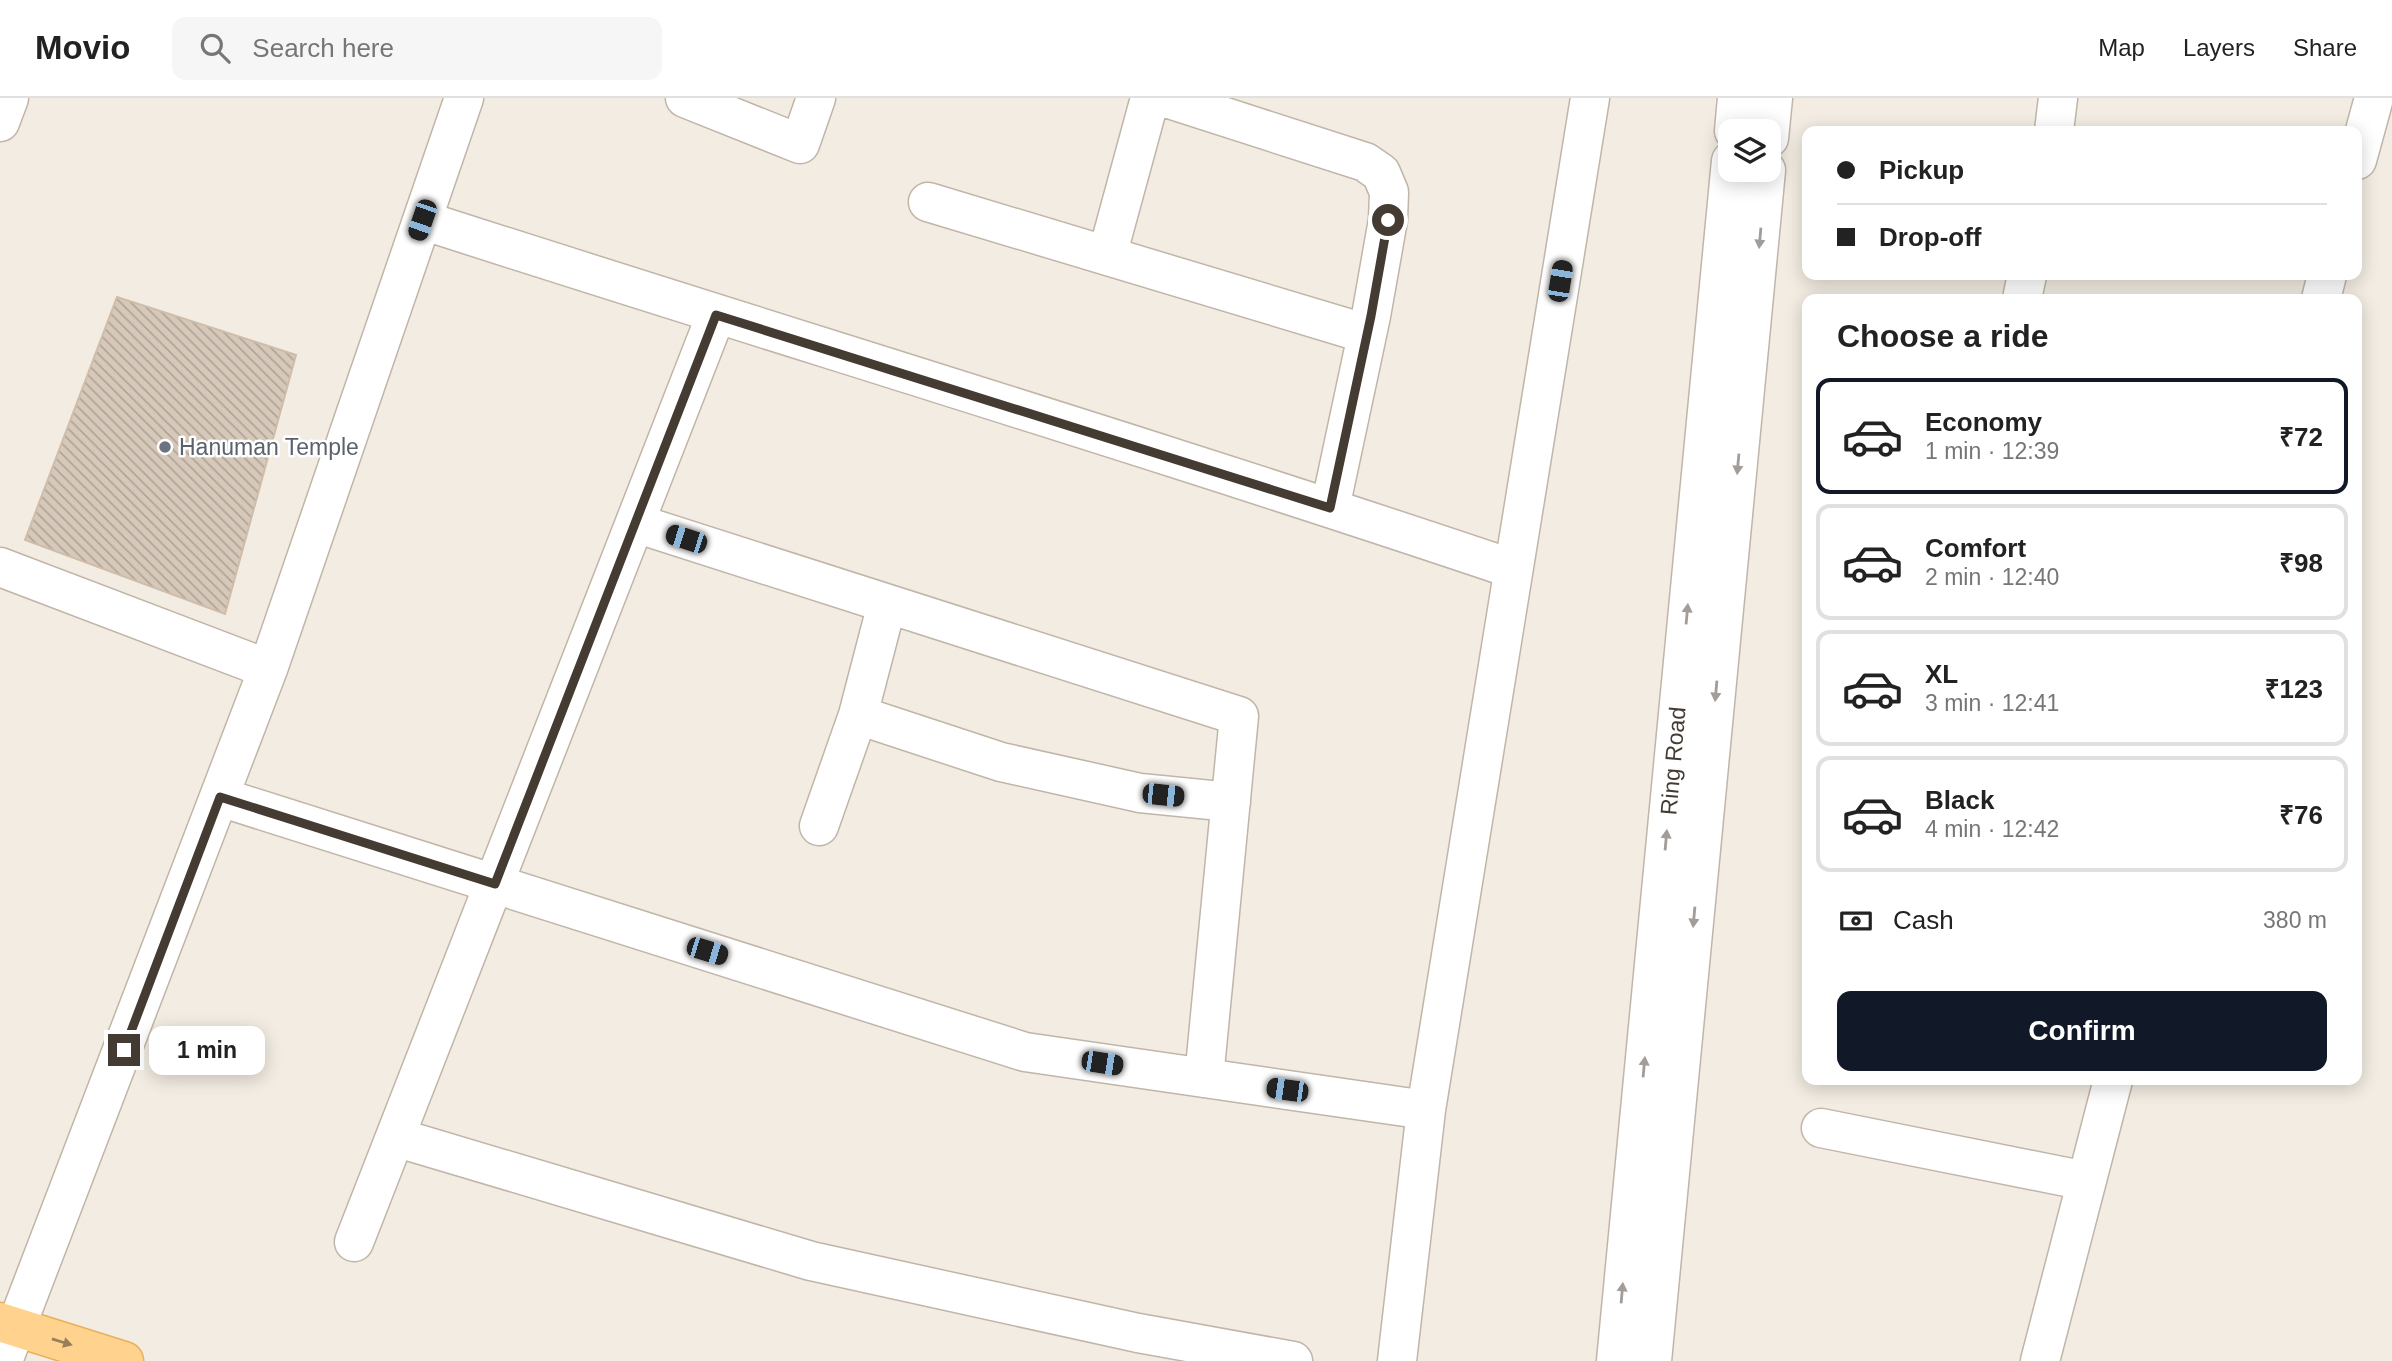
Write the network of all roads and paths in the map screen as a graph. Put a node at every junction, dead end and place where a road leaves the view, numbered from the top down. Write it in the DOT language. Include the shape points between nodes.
graph roads {
  1 [pos="9,98"];
  2 [pos="464,98"];
  3 [pos="685,98"];
  4 [pos="816,98"];
  5 [pos="1150,98"];
  6 [pos="1166,98"];
  7 [pos="1590,98"];
  8 [pos="1737,98"];
  9 [pos="1773,98"];
  10 [pos="2058,98"];
  11 [pos="2374,98"];
  12 [pos="1735,119"];
  13 [pos="1771,119"];
  14 [pos="0,122"];
  15 [pos="2055,126"];
  16 [pos="2362,142"];
  17 [pos="1729,182"];
  18 [pos="1765,182"];
  19 [pos="928,202"];
  20 [pos="422,220"];
  21 [pos="1107,256"];
  22 [pos="716,315"];
  23 [pos="1367,334"];
  24 [pos="1330,508"];
  25 [pos="635,523"];
  26 [pos="0,568"];
  27 [pos="1513,569"];
  28 [pos="887,604"];
  29 [pos="268,669"];
  30 [pos="858,715"];
  31 [pos="220,797"];
  32 [pos="1231,802"];
  33 [pos="819,826"];
  34 [pos="495,884"];
  35 [pos="1204,1078"];
  36 [pos="2112,1085"];
  37 [pos="1426,1110"];
  38 [pos="1821,1128"];
  39 [pos="395,1137"];
  40 [pos="2086,1181"];
  41 [pos="354,1242"];
  42 [pos="7,1337"];
  43 [pos="1135,1347"];
  44 [pos="124,1361"];
  45 [pos="1293,1361"];
  46 [pos="1397,1361"];
  47 [pos="1616,1361"];
  48 [pos="1652,1361"];
  49 [pos="2040,1361"];
  1 -- 14 [label="street"];
  2 -- 20 [label="street"];
  3 -- 4 [label="street" via="800,144"];
  5 -- 21 [label="street"];
  6 -- 23 [label="street" via="1365,162 1381,173 1389,192 1388,220"];
  7 -- 27 [label="street"];
  8 -- 12 [label="street"];
  9 -- 13 [label="street"];
  10 -- 15 [label="street"];
  11 -- 16 [label="street"];
  47 -- 17 [label="street, Ring Road, one-way"];
  18 -- 48 [label="street, Ring Road, one-way"];
  19 -- 21 [label="street"];
  20 -- 22 [label="street"];
  20 -- 29 [label="street"];
  21 -- 23 [label="street"];
  22 -- 24 [label="street"];
  22 -- 25 [label="street"];
  23 -- 24 [label="street"];
  24 -- 27 [label="street"];
  25 -- 28 [label="street"];
  25 -- 34 [label="street"];
  26 -- 29 [label="street"];
  27 -- 37 [label="street"];
  28 -- 30 [label="street"];
  28 -- 32 [label="street" via="1239,716"];
  29 -- 31 [label="street"];
  30 -- 32 [label="street" via="1001,762 1140,793"];
  30 -- 33 [label="street"];
  31 -- 34 [label="street"];
  31 -- 42 [label="street"];
  32 -- 35 [label="street"];
  34 -- 35 [label="street" via="1025,1052"];
  34 -- 39 [label="street"];
  35 -- 37 [label="street"];
  36 -- 40 [label="street"];
  37 -- 46 [label="street"];
  38 -- 40 [label="street"];
  39 -- 41 [label="street"];
  39 -- 43 [label="street" via="811,1261"];
  40 -- 49 [label="street"];
  42 -- 44 [label="main road, one-way"];
  43 -- 45 [label="street"];
}
